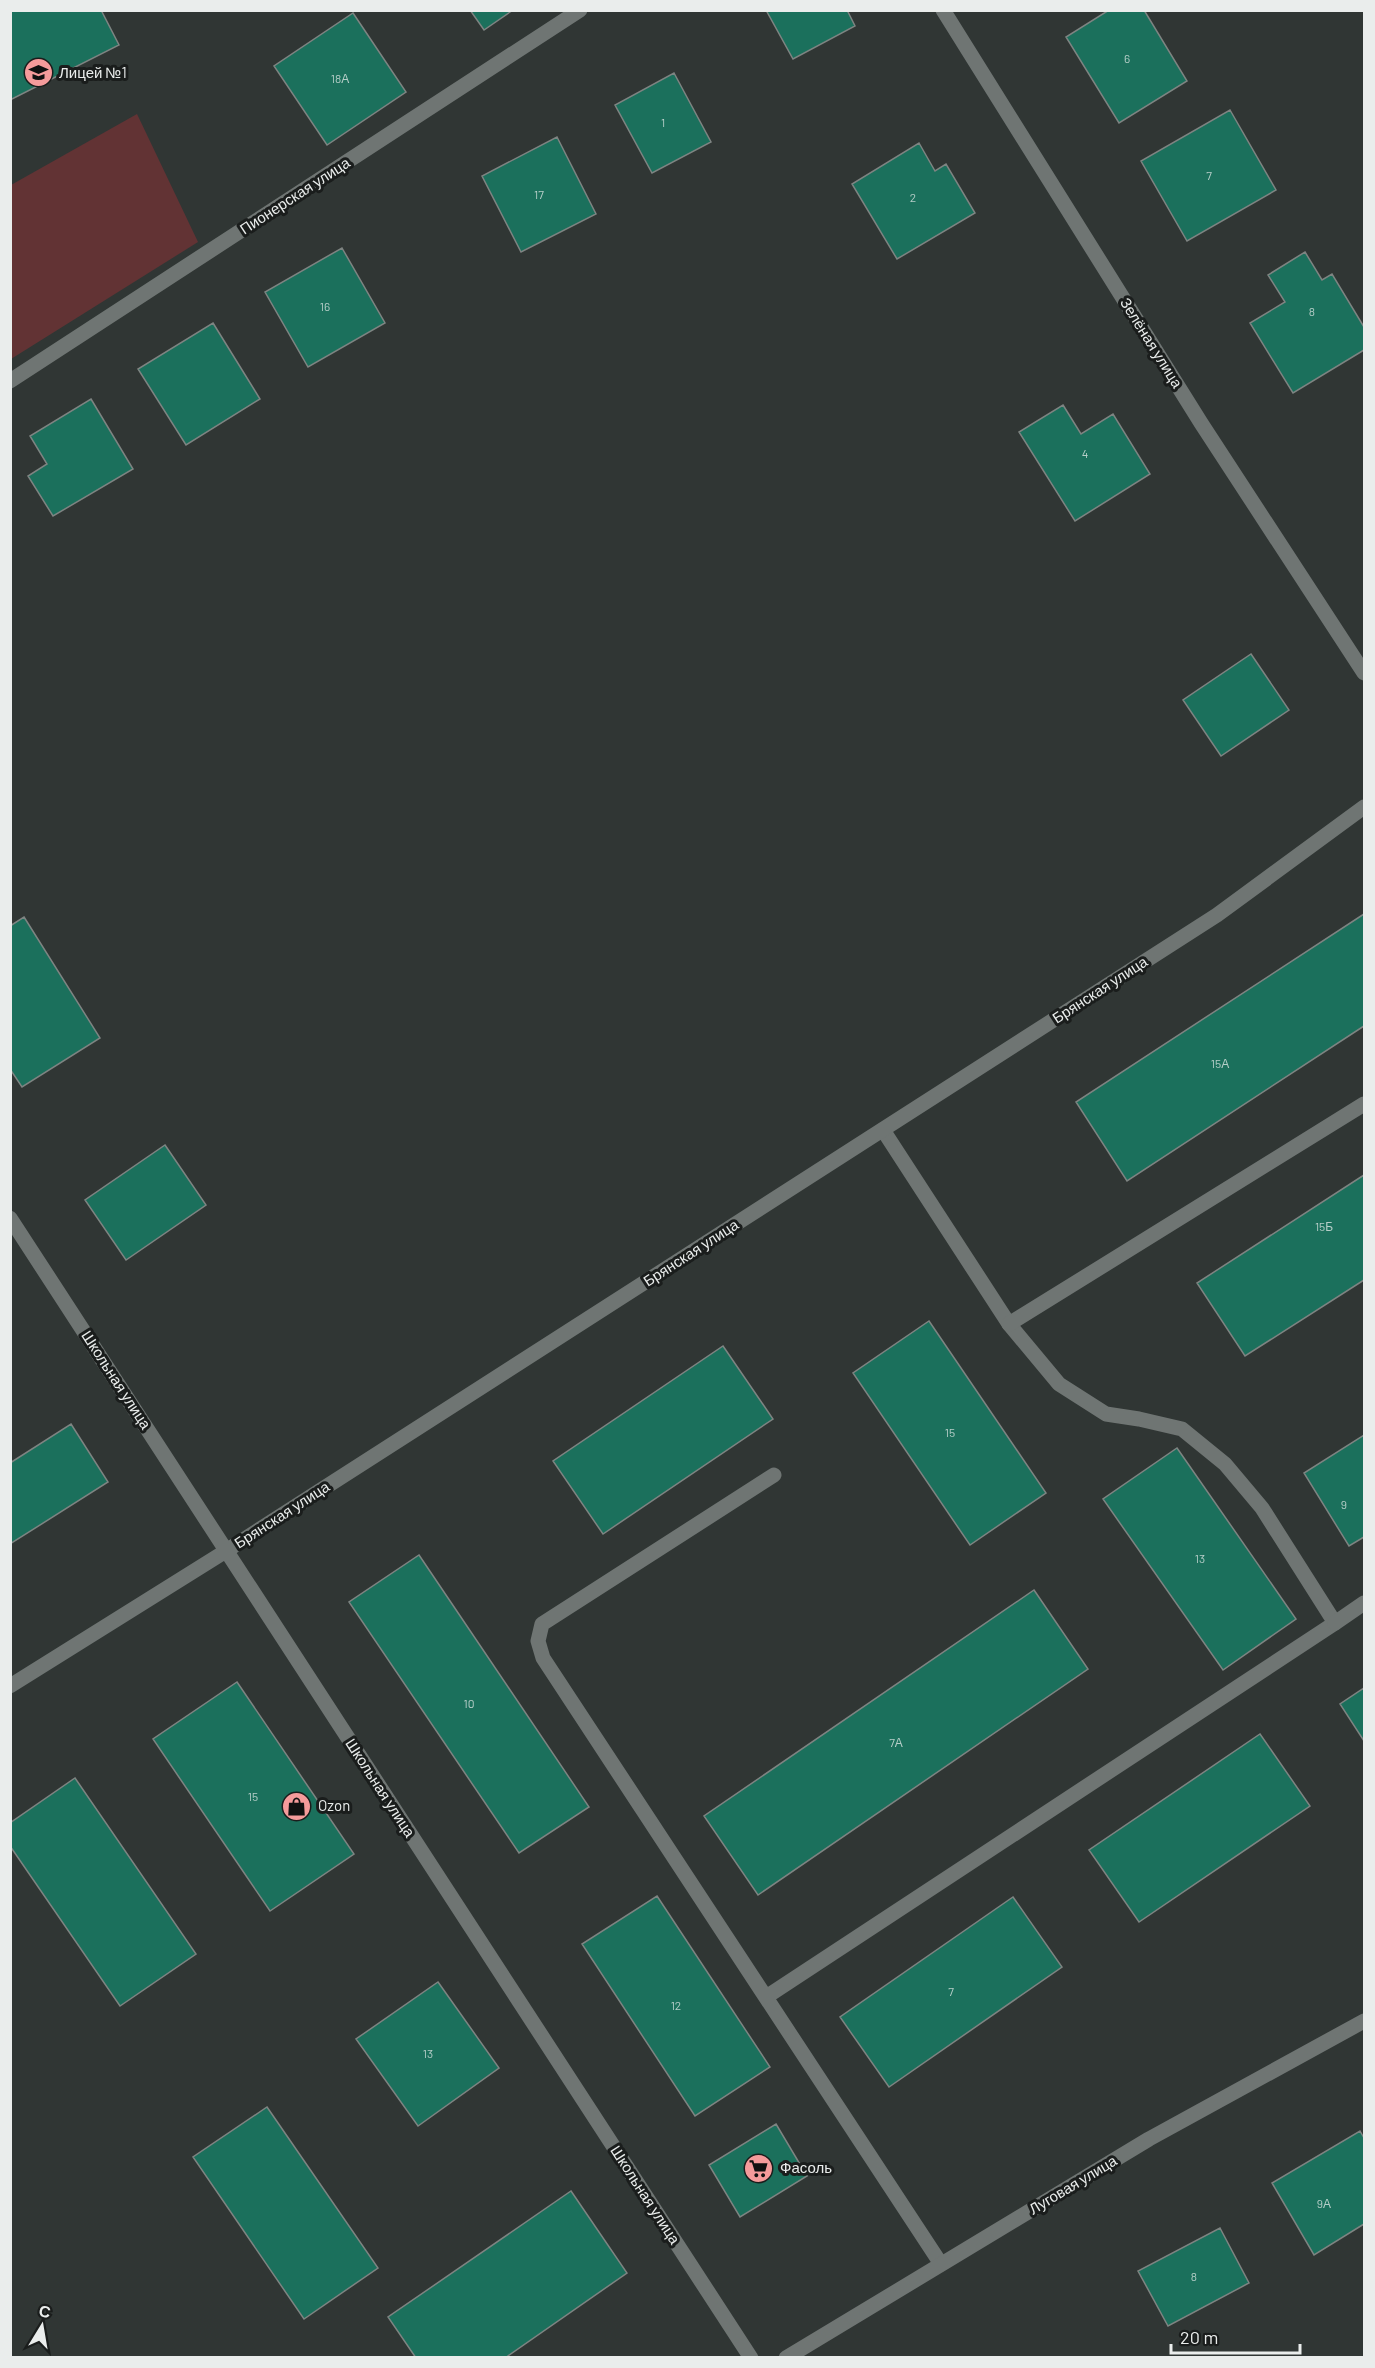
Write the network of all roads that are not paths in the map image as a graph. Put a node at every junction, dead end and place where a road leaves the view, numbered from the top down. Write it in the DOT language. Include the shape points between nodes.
graph roads {
  1 [pos="580,10"];
  2 [pos="943,10"];
  3 [pos="10,381"];
  4 [pos="1365,673"];
  5 [pos="1365,807"];
  6 [pos="1365,1104"];
  7 [pos="883,1130"];
  8 [pos="10,1218"];
  9 [pos="1009,1324"];
  10 [pos="774,1475"];
  11 [pos="226,1551"];
  12 [pos="1365,1603"];
  13 [pos="1335,1623"];
  14 [pos="10,1686"];
  15 [pos="766,1997"];
  16 [pos="1365,2021"];
  17 [pos="941,2264"];
  18 [pos="751,2358"];
  19 [pos="786,2358"];
  1 -- 3 [label="street, Пионерская улица"];
  2 -- 4 [label="street, Зелёная улица" via="1202,423"];
  5 -- 7 [label="street, Брянская улица" via="1217,915"];
  6 -- 9 [label="street"];
  7 -- 9 [label="street"];
  7 -- 11 [label="street, Брянская улица"];
  8 -- 11 [label="street, Школьная улица"];
  9 -- 13 [label="street" via="1059,1384 1106,1414 1182,1429 1225,1464 1262,1508"];
  10 -- 15 [label="street" via="542,1624 538,1641 543,1658"];
  11 -- 14 [label="street, Брянская улица"];
  11 -- 18 [label="street, Школьная улица"];
  12 -- 13 [label="street"];
  13 -- 15 [label="street"];
  15 -- 17 [label="street"];
  16 -- 17 [label="street, Луговая улица" via="1149,2139"];
  17 -- 19 [label="street, Луговая улица"];
}
